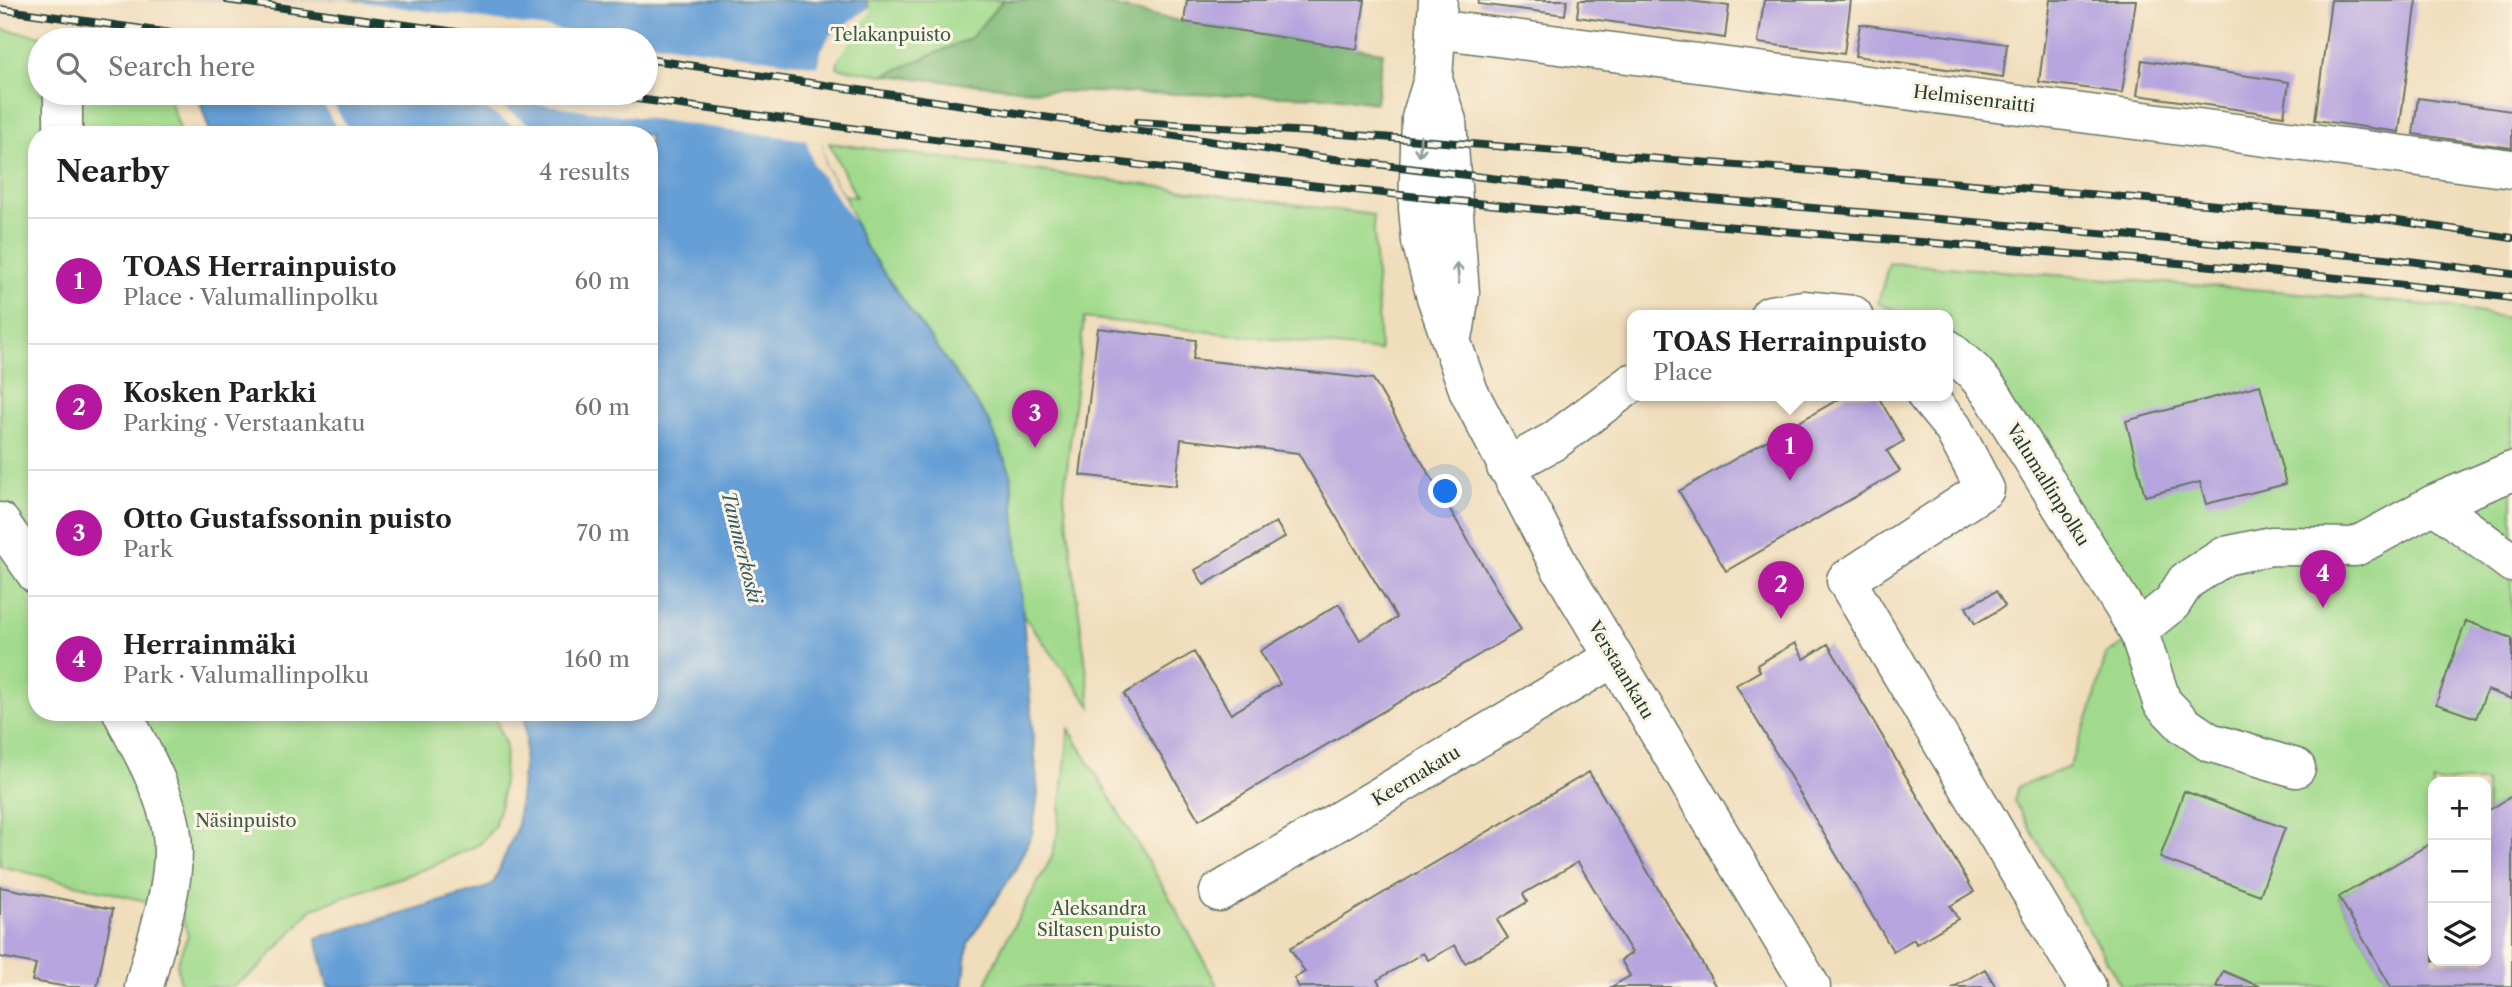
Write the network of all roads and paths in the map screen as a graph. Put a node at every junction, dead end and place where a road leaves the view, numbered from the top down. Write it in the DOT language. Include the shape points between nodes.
graph roads {
  1 [pos="1437,14"];
  2 [pos="64,105"];
  3 [pos="63,126"];
  4 [pos="2512,169"];
  5 [pos="1953,353"];
  6 [pos="1627,387"];
  7 [pos="1931,401"];
  8 [pos="1506,467"];
  9 [pos="2512,471"];
  10 [pos="2434,504"];
  11 [pos="0,522"];
  12 [pos="28,562"];
  13 [pos="2512,563"];
  14 [pos="2138,630"];
  15 [pos="1613,658"];
  16 [pos="127,721"];
  17 [pos="2296,768"];
  18 [pos="1219,892"];
  19 [pos="144,987"];
  20 [pos="1811,987"];
  21 [pos="2087,987"];
  1 -- 4 [label="street, Helmisenraitti"];
  1 -- 8 [label="street, Verstaankatu" via="1433,79 1447,121 1460,293 1454,341 1469,392"];
  2 -- 3 [label="street"];
  5 -- 14 [label="street, Valumallinpolku" via="1992,394"];
  6 -- 8 [label="street" via="1554,442"];
  7 -- 21 [label="street" via="1953,428 1984,489 1846,580"];
  8 -- 15 [label="street, Verstaankatu"];
  9 -- 10 [label="street"];
  10 -- 13 [label="street"];
  10 -- 14 [label="street" via="2355,547 2271,545 2225,556 2186,581 2172,603"];
  11 -- 12 [label="street"];
  14 -- 17 [label="street, Valumallinpolku" via="2162,702 2184,725 2209,742"];
  15 -- 18 [label="street, Keernakatu"];
  15 -- 20 [label="street, Verstaankatu"];
  16 -- 19 [label="street" via="160,787 171,829 172,878"];
}
